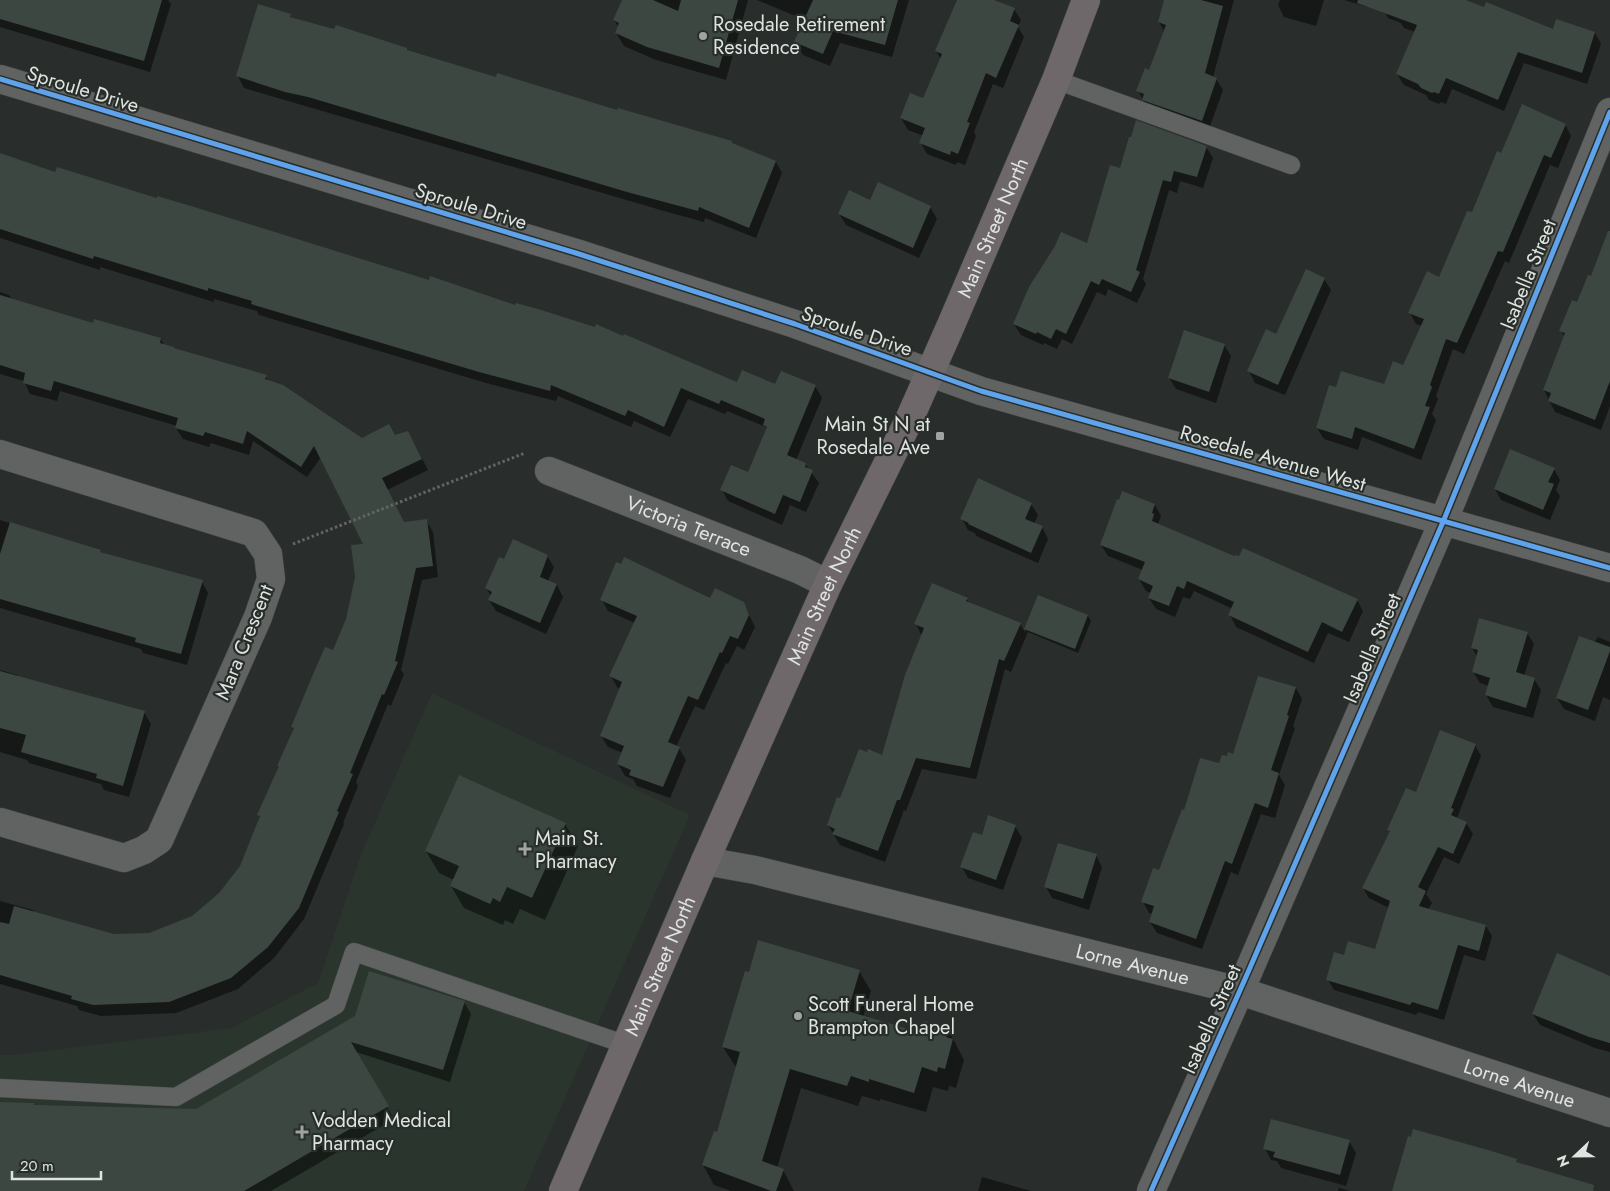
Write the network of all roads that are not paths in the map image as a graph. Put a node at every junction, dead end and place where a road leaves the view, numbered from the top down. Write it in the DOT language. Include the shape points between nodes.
graph roads {
  1 [pos="1086,0"];
  2 [pos="0,79"];
  3 [pos="1056,80"];
  4 [pos="1610,112"];
  5 [pos="1291,165"];
  6 [pos="930,372"];
  7 [pos="0,454"];
  8 [pos="549,471"];
  9 [pos="1443,522"];
  10 [pos="1610,568"];
  11 [pos="828,584"];
  12 [pos="0,822"];
  13 [pos="705,862"];
  14 [pos="1240,991"];
  15 [pos="628,1045"];
  16 [pos="0,1088"];
  17 [pos="1610,1113"];
  18 [pos="563,1191"];
  19 [pos="1151,1191"];
  1 -- 3 [label="main road, Main Street North"];
  2 -- 6 [label="street, Sproule Drive" via="579,254"];
  3 -- 5 [label="lane"];
  3 -- 6 [label="main road, Main Street North"];
  4 -- 9 [label="street, Isabella Street"];
  6 -- 9 [label="street, Rosedale Avenue West" via="981,391"];
  6 -- 11 [label="main road, Main Street North"];
  7 -- 12 [label="street, Mara Crescent" via="254,533 268,554 271,578 258,617 159,840 124,858"];
  8 -- 11 [label="street, Victoria Terrace"];
  9 -- 10 [label="street, Rosedale Avenue West"];
  9 -- 14 [label="street, Isabella Street"];
  11 -- 13 [label="main road, Main Street North"];
  13 -- 14 [label="street, Lorne Avenue" via="755,870"];
  13 -- 15 [label="main road, Main Street North"];
  14 -- 17 [label="street, Lorne Avenue"];
  14 -- 19 [label="street, Isabella Street"];
  15 -- 16 [label="lane" via="354,952 336,1005 176,1097"];
  15 -- 18 [label="main road, Main Street North"];
}
